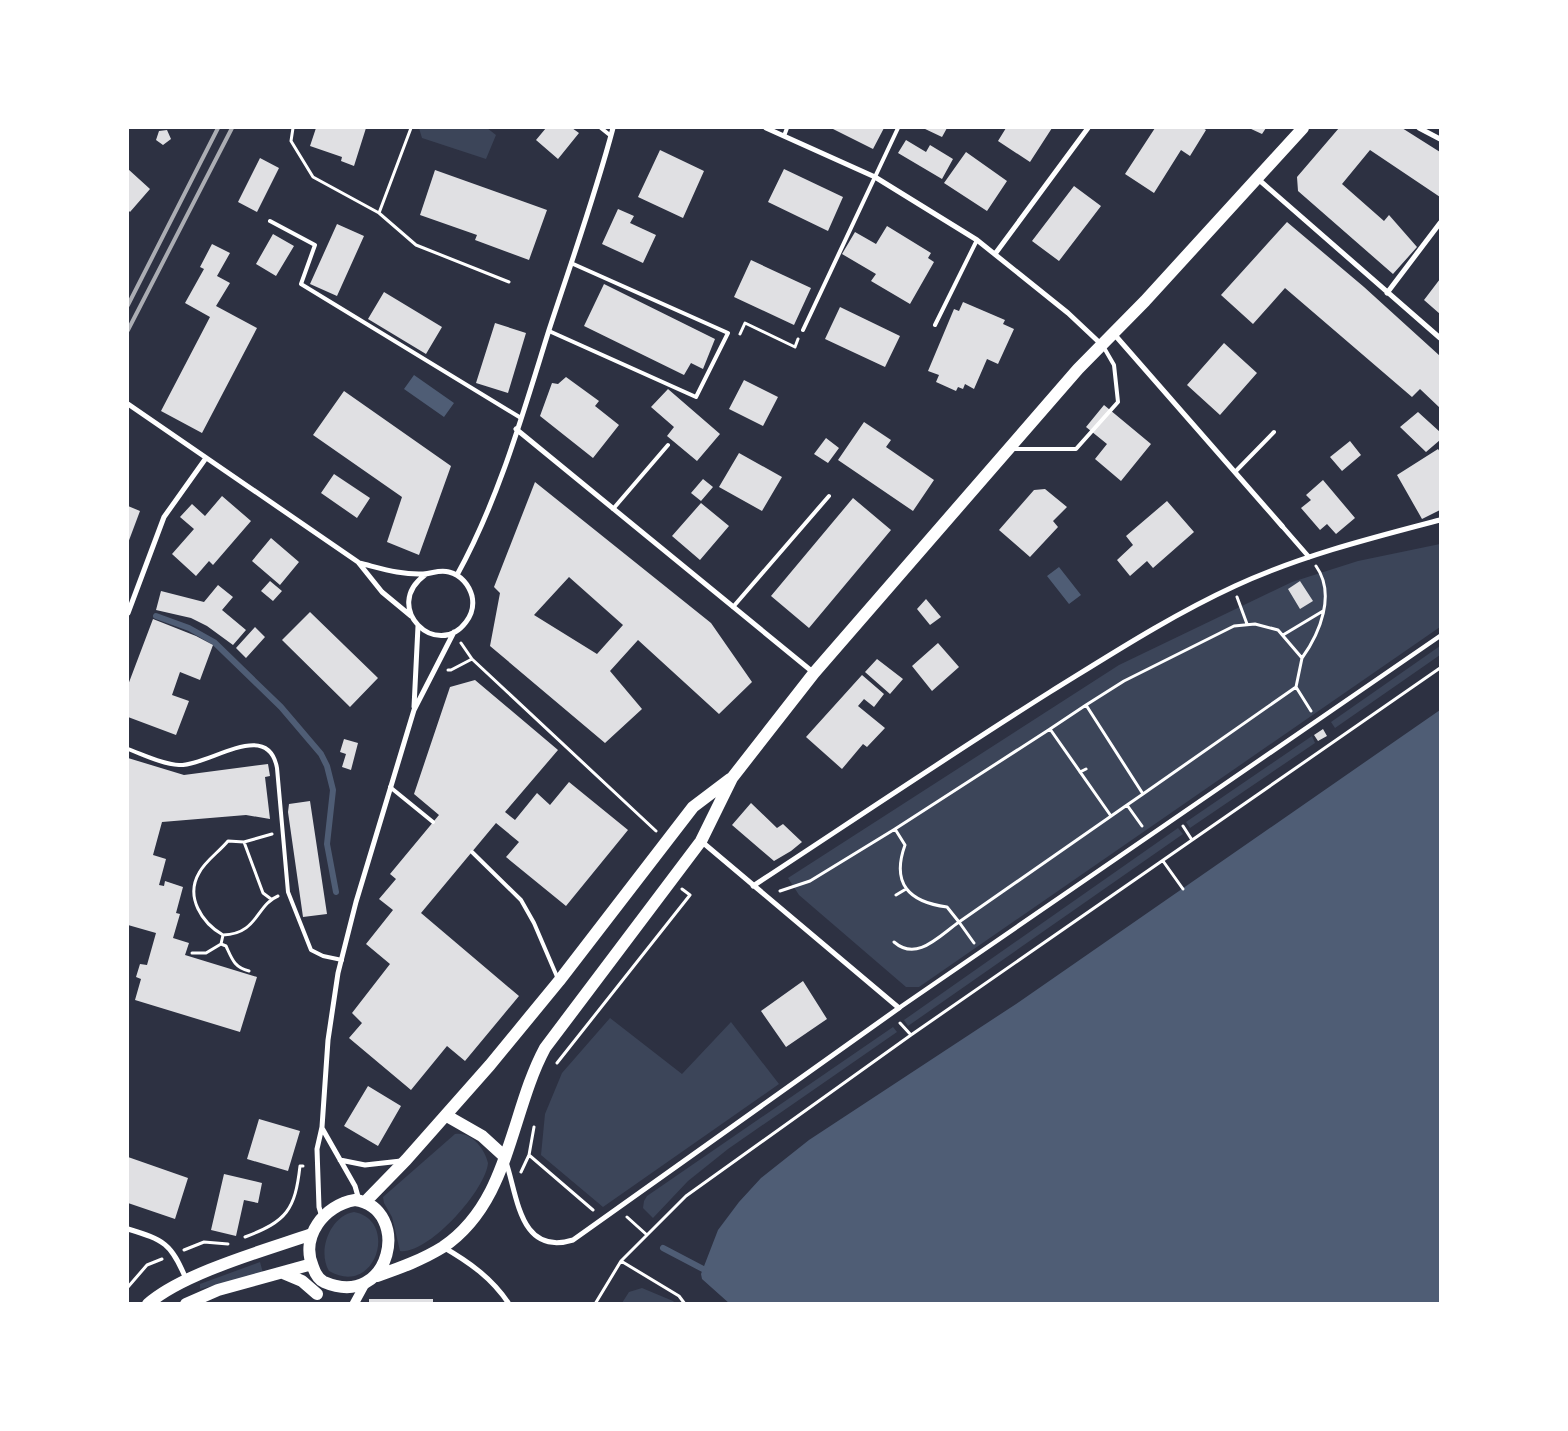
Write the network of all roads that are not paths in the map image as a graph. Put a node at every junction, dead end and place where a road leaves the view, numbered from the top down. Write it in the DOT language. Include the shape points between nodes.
graph roads {
  1 [pos="601,128"];
  2 [pos="613,128"];
  3 [pos="766,128"];
  4 [pos="787,128"];
  5 [pos="898,128"];
  6 [pos="1088,128"];
  7 [pos="1303,128"];
  8 [pos="1419,128"];
  9 [pos="611,136"];
  10 [pos="784,136"];
  11 [pos="1440,139"];
  12 [pos="875,177"];
  13 [pos="1257,179"];
  14 [pos="270,221"];
  15 [pos="1440,223"];
  16 [pos="977,240"];
  17 [pos="995,254"];
  18 [pos="571,263"];
  19 [pos="1387,293"];
  20 [pos="936,325"];
  21 [pos="803,330"];
  22 [pos="549,331"];
  23 [pos="1113,334"];
  24 [pos="1440,338"];
  25 [pos="1102,346"];
  26 [pos="128,404"];
  27 [pos="521,418"];
  28 [pos="516,429"];
  29 [pos="1274,432"];
  30 [pos="668,445"];
  31 [pos="1010,449"];
  32 [pos="206,458"];
  33 [pos="1235,472"];
  34 [pos="829,496"];
  35 [pos="613,509"];
  36 [pos="1440,520"];
  37 [pos="1282,526"];
  38 [pos="1309,557"];
  39 [pos="358,562"];
  40 [pos="425,575"];
  41 [pos="456,575"];
  42 [pos="733,607"];
  43 [pos="128,613"];
  44 [pos="411,616"];
  45 [pos="418,626"];
  46 [pos="454,632"];
  47 [pos="1440,636"];
  48 [pos="814,673"];
  49 [pos="414,710"];
  50 [pos="128,749"];
  51 [pos="732,778"];
  52 [pos="390,787"];
  53 [pos="433,822"];
  54 [pos="701,841"];
  55 [pos="472,852"];
  56 [pos="754,886"];
  57 [pos="342,960"];
  58 [pos="559,981"];
  59 [pos="898,1008"];
  60 [pos="447,1116"];
  61 [pos="322,1127"];
  62 [pos="505,1157"];
  63 [pos="340,1160"];
  64 [pos="406,1160"];
  65 [pos="363,1201"];
  66 [pos="322,1218"];
  67 [pos="128,1229"];
  68 [pos="312,1234"];
  69 [pos="442,1247"];
  70 [pos="312,1264"];
  71 [pos="283,1272"];
  72 [pos="371,1279"];
  73 [pos="320,1280"];
  74 [pos="187,1281"];
  75 [pos="317,1299"];
  76 [pos="148,1304"];
  77 [pos="186,1304"];
  78 [pos="354,1304"];
  79 [pos="509,1304"];
  1 -- 9 [label="lane"];
  2 -- 9 [label="street"];
  3 -- 10 [label="street"];
  4 -- 10 [label="lane"];
  5 -- 12 [label="lane"];
  6 -- 17 [label="street"];
  7 -- 13 [label="main road"];
  8 -- 11 [label="street"];
  9 -- 18 [label="street"];
  10 -- 12 [label="street"];
  12 -- 16 [label="street"];
  12 -- 21 [label="lane"];
  13 -- 19 [label="street"];
  13 -- 23 [label="main road"];
  14 -- 27 [label="lane" via="315,245 301,284"];
  15 -- 19 [label="street"];
  16 -- 17 [label="street"];
  16 -- 20 [label="lane"];
  17 -- 25 [label="street" via="1068,313"];
  18 -- 22 [label="street"];
  18 -- 22 [label="lane" via="728,333 696,397"];
  19 -- 24 [label="street"];
  22 -- 27 [label="street"];
  23 -- 25 [label="main road"];
  23 -- 33 [label="street"];
  25 -- 31 [label="main road" via="1078,369"];
  25 -- 31 [label="lane" via="1114,365 1118,402 1076,448"];
  26 -- 32 [label="street"];
  27 -- 28 [label="street"];
  28 -- 35 [label="street"];
  28 -- 41 [label="street" via="493,497 470,552"];
  29 -- 33 [label="lane"];
  30 -- 35 [label="lane"];
  31 -- 48 [label="main road"];
  32 -- 39 [label="street"];
  32 -- 43 [label="street" via="164,517"];
  33 -- 37 [label="street"];
  34 -- 42 [label="lane"];
  35 -- 42 [label="street"];
  36 -- 38 [label="street"];
  37 -- 38 [label="street"];
  38 -- 56 [label="street" via="1234,586 1131,642"];
  39 -- 40 [label="street"];
  39 -- 44 [label="street" via="382,592"];
  40 -- 41 [label="street" via="441,571"];
  40 -- 44 [label="street" via="410,592"];
  41 -- 46 [label="street" via="470,590 472,609 462,627"];
  42 -- 48 [label="street"];
  44 -- 45 [label="street"];
  45 -- 46 [label="street" via="431,634"];
  45 -- 49 [label="street"];
  46 -- 49 [label="street"];
  47 -- 59 [label="street"];
  48 -- 51 [label="main road"];
  49 -- 52 [label="street"];
  50 -- 57 [label="lane" via="179,765 248,745 266,747 276,760 288,892 310,950"];
  51 -- 54 [label="main road"];
  51 -- 58 [label="main road" via="693,807"];
  52 -- 53 [label="lane"];
  52 -- 57 [label="street"];
  54 -- 56 [label="street"];
  54 -- 62 [label="main road" via="546,1048 533,1070"];
  55 -- 58 [label="lane" via="521,900"];
  56 -- 59 [label="street"];
  57 -- 61 [label="street" via="328,1040"];
  58 -- 60 [label="main road"];
  59 -- 62 [label="street" via="604,1219 566,1242 548,1242 527,1229"];
  60 -- 62 [label="main road" via="482,1136"];
  60 -- 64 [label="main road"];
  61 -- 63 [label="street"];
  61 -- 66 [label="street" via="316,1166"];
  62 -- 69 [label="main road" via="485,1202 468,1226"];
  63 -- 64 [label="street" via="365,1165"];
  63 -- 65 [label="street"];
  64 -- 65 [label="main road"];
  65 -- 66 [label="main road" via="339,1204"];
  65 -- 72 [label="main road" via="378,1212 388,1233 386,1257"];
  66 -- 68 [label="main road"];
  67 -- 74 [label="street" via="165,1243"];
  68 -- 70 [label="main road" via="309,1250"];
  68 -- 74 [label="main road"];
  69 -- 72 [label="main road"];
  69 -- 79 [label="street" via="471,1263"];
  70 -- 71 [label="main road"];
  70 -- 73 [label="main road"];
  71 -- 75 [label="main road" via="302,1281"];
  71 -- 77 [label="main road" via="218,1290"];
  72 -- 73 [label="main road" via="347,1287"];
  72 -- 78 [label="street"];
  73 -- 75 [label="street"];
  74 -- 76 [label="main road" via="159,1294"];
}
